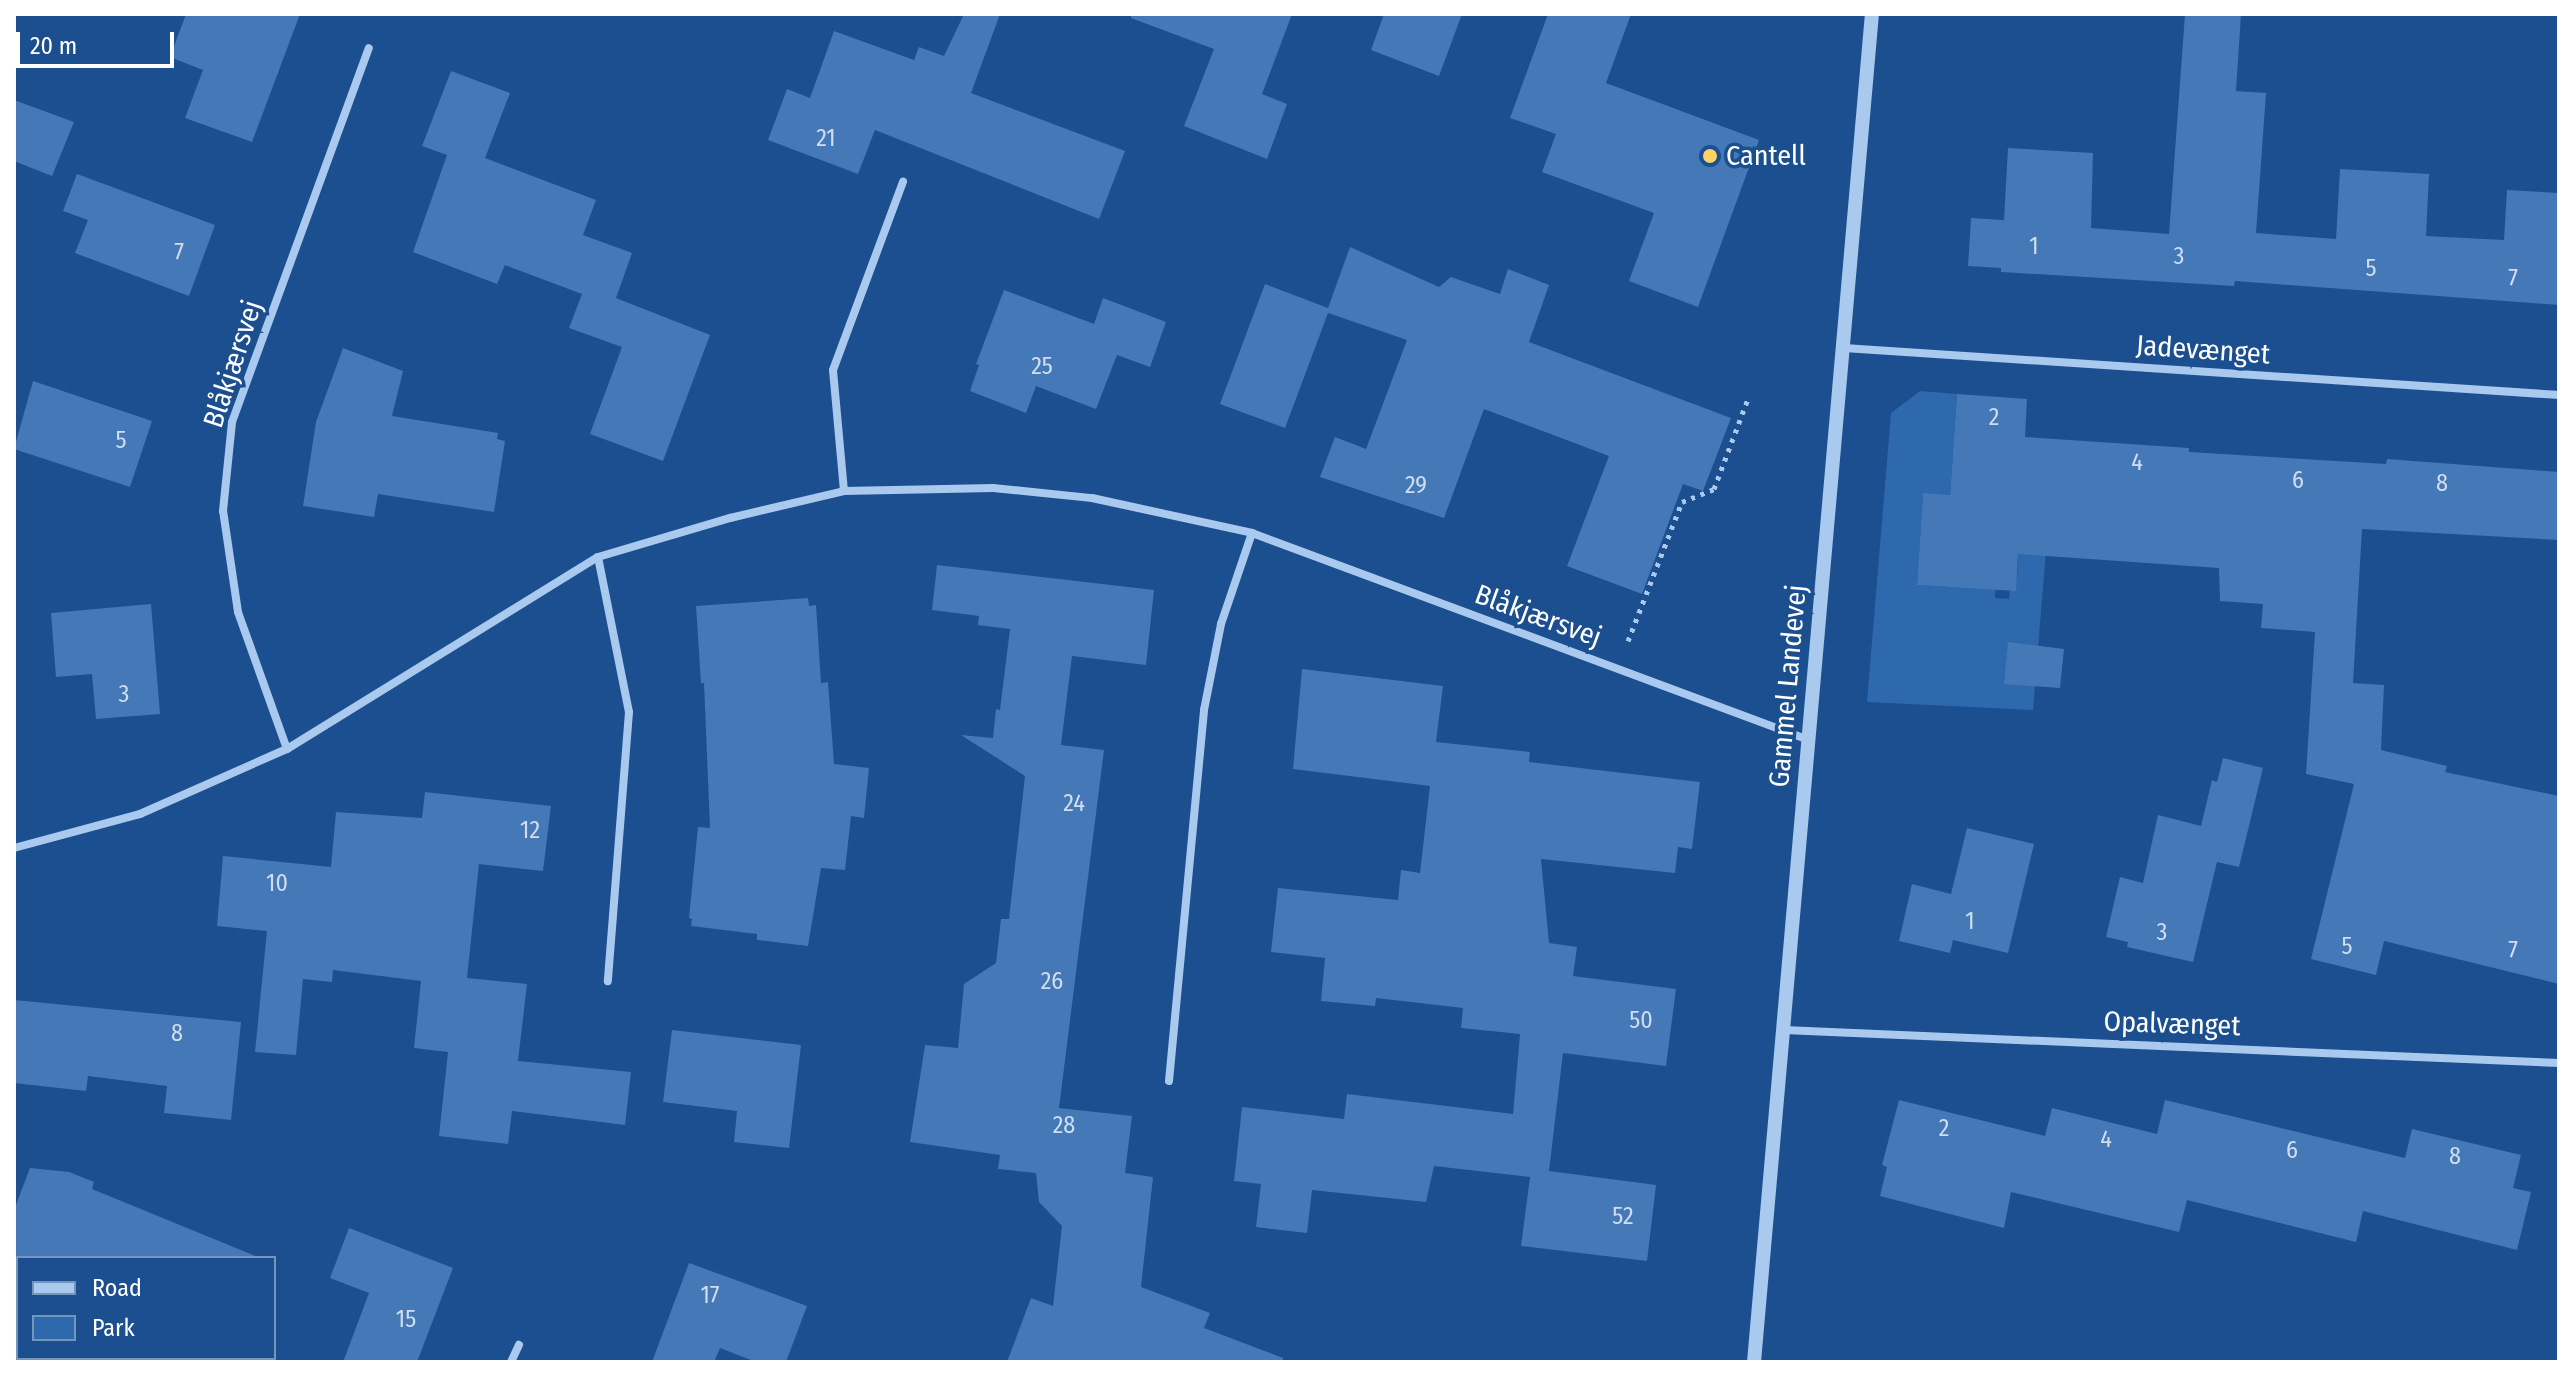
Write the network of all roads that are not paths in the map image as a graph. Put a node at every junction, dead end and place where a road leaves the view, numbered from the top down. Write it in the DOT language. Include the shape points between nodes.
graph roads {
  1 [pos="1872,14"];
  2 [pos="369,48"];
  3 [pos="903,182"];
  4 [pos="1844,348"];
  5 [pos="2559,395"];
  6 [pos="844,491"];
  7 [pos="1252,533"];
  8 [pos="598,557"];
  9 [pos="1809,740"];
  10 [pos="287,749"];
  11 [pos="14,848"];
  12 [pos="608,981"];
  13 [pos="1784,1030"];
  14 [pos="2559,1063"];
  15 [pos="1169,1081"];
  16 [pos="519,1345"];
  17 [pos="511,1362"];
  18 [pos="1754,1362"];
  1 -- 4 [label="street, Gammel Landevej"];
  2 -- 10 [label="street, Blåkjærsvej" via="232,422 223,511 238,612"];
  3 -- 6 [label="street" via="833,370"];
  4 -- 5 [label="street, Jadevænget"];
  4 -- 9 [label="street, Gammel Landevej"];
  6 -- 7 [label="street, Blåkjærsvej" via="993,488 1100,498"];
  6 -- 8 [label="street, Blåkjærsvej"];
  7 -- 9 [label="street, Blåkjærsvej"];
  7 -- 15 [label="street" via="1221,624 1204,710"];
  8 -- 10 [label="street, Blåkjærsvej"];
  8 -- 12 [label="street" via="629,712"];
  9 -- 13 [label="street, Gammel Landevej"];
  10 -- 11 [label="street, Blåkjærsvej" via="140,814"];
  13 -- 14 [label="street, Opalvænget"];
  13 -- 18 [label="street, Gammel Landevej"];
  16 -- 17 [label="street"];
}
